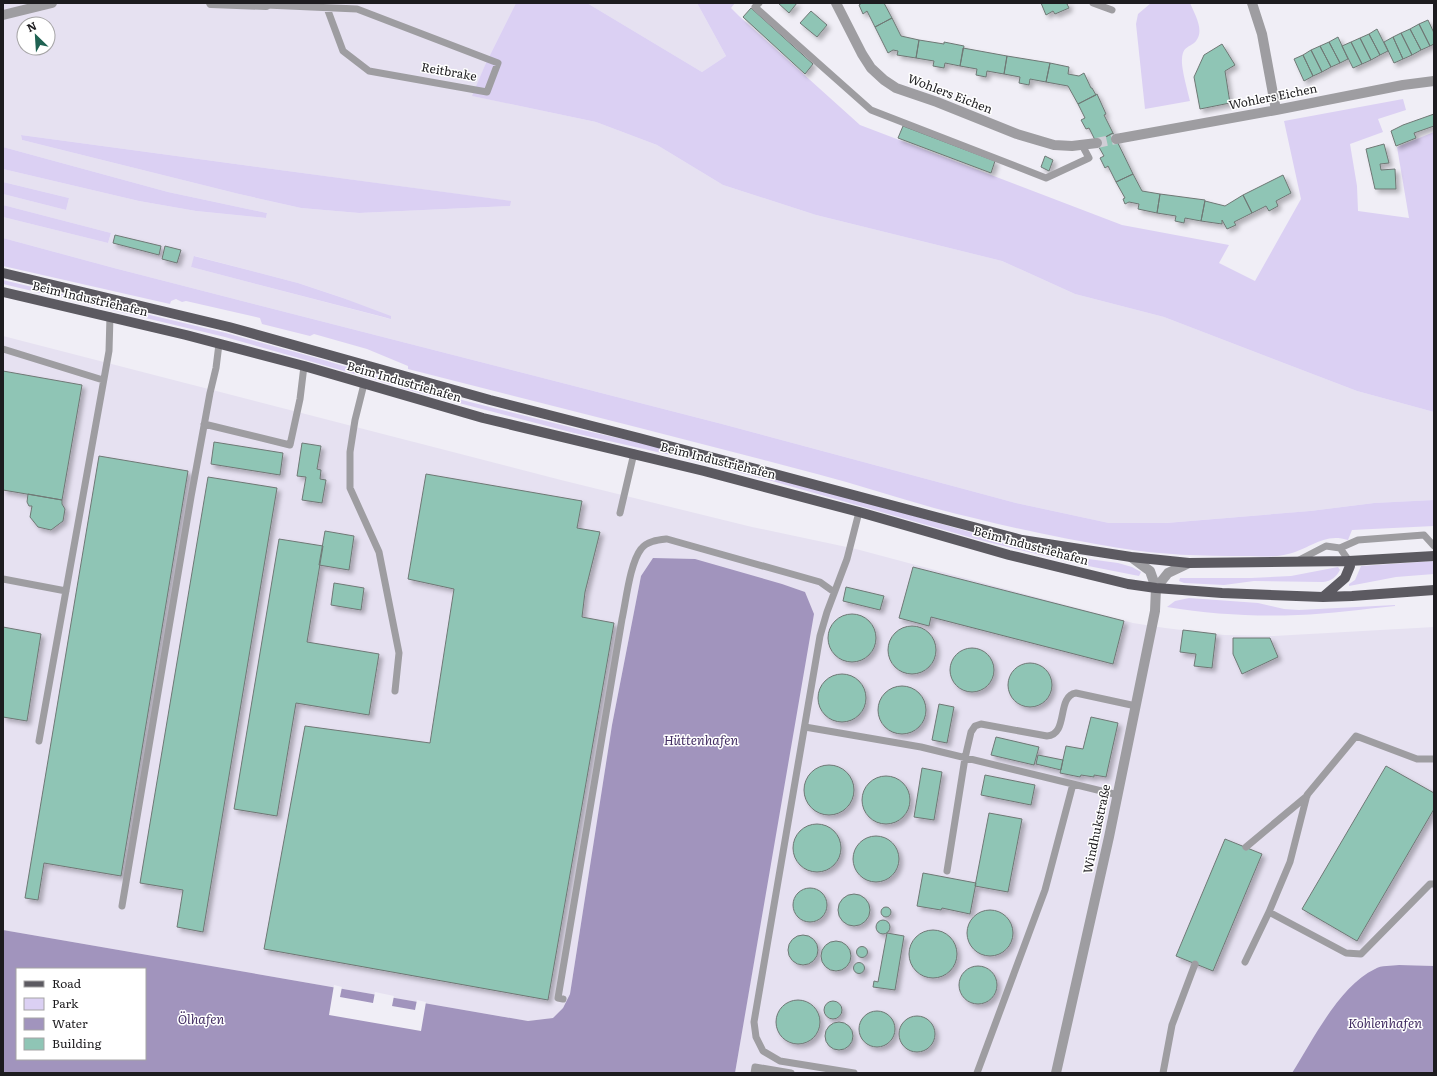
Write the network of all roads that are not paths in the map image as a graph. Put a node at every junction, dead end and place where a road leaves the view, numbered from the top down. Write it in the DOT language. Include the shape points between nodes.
graph roads {
  1 [pos="52,3"];
  2 [pos="211,3"];
  3 [pos="759,3"];
  4 [pos="836,3"];
  5 [pos="1093,3"];
  6 [pos="1252,3"];
  7 [pos="266,5"];
  8 [pos="327,8"];
  9 [pos="1112,10"];
  10 [pos="3,15"];
  11 [pos="1434,81"];
  12 [pos="1276,110"];
  13 [pos="1116,139"];
  14 [pos="1097,143"];
  15 [pos="1082,145"];
  16 [pos="3,273"];
  17 [pos="3,292"];
  18 [pos="110,316"];
  19 [pos="219,344"];
  20 [pos="3,349"];
  21 [pos="304,366"];
  22 [pos="103,380"];
  23 [pos="364,384"];
  24 [pos="204,424"];
  25 [pos="634,453"];
  26 [pos="859,512"];
  27 [pos="620,513"];
  28 [pos="1434,546"];
  29 [pos="1340,548"];
  30 [pos="1434,556"];
  31 [pos="1132,557"];
  32 [pos="1348,561"];
  33 [pos="1297,562"];
  34 [pos="1189,563"];
  35 [pos="3,579"];
  36 [pos="1156,588"];
  37 [pos="1434,590"];
  38 [pos="66,591"];
  39 [pos="834,592"];
  40 [pos="1323,597"];
  41 [pos="395,691"];
  42 [pos="1136,706"];
  43 [pos="805,727"];
  44 [pos="39,741"];
  45 [pos="965,758"];
  46 [pos="1434,759"];
  47 [pos="1073,784"];
  48 [pos="1118,795"];
  49 [pos="1307,796"];
  50 [pos="1246,848"];
  51 [pos="947,871"];
  52 [pos="1434,884"];
  53 [pos="122,906"];
  54 [pos="1269,912"];
  55 [pos="1245,962"];
  56 [pos="1195,964"];
  57 [pos="563,999"];
  58 [pos="754,1073"];
  59 [pos="792,1073"];
  60 [pos="854,1073"];
  61 [pos="977,1073"];
  62 [pos="1056,1073"];
  63 [pos="1163,1073"];
  1 -- 10 [label="street"];
  2 -- 7 [label="street, Reitbrake"];
  3 -- 15 [label="lane" via="755,7 871,110 1046,178 1089,158"];
  4 -- 15 [label="street, Wohlers Eichen" via="871,68 896,88 1017,134 1054,145"];
  5 -- 9 [label="lane"];
  6 -- 12 [label="street" via="1261,30"];
  7 -- 8 [label="lane, Reitbrake"];
  8 -- 8 [label="lane, Reitbrake" via="357,9 498,63 487,92 370,71 343,51"];
  11 -- 12 [label="street, Wohlers Eichen"];
  12 -- 13 [label="street, Wohlers Eichen"];
  14 -- 15 [label="street, Wohlers Eichen"];
  16 -- 31 [label="main road, Beim Industriehafen" via="229,327 490,400 1022,540"];
  17 -- 18 [label="main road, Beim Industriehafen"];
  18 -- 19 [label="main road, Beim Industriehafen"];
  18 -- 22 [label="lane" via="109,351"];
  19 -- 21 [label="main road, Beim Industriehafen"];
  19 -- 24 [label="lane"];
  20 -- 22 [label="lane"];
  21 -- 23 [label="main road, Beim Industriehafen"];
  21 -- 24 [label="lane" via="290,445"];
  22 -- 38 [label="lane"];
  23 -- 25 [label="main road, Beim Industriehafen" via="483,418"];
  23 -- 41 [label="lane" via="354,420 350,452 350,488 379,552 399,653"];
  24 -- 53 [label="lane"];
  25 -- 26 [label="main road, Beim Industriehafen"];
  25 -- 27 [label="lane"];
  26 -- 36 [label="main road, Beim Industriehafen" via="1070,571"];
  26 -- 39 [label="lane" via="847,559"];
  28 -- 29 [label="lane" via="1424,535 1358,540"];
  29 -- 32 [label="lane"];
  29 -- 33 [label="lane, Beim Industriehafen" via="1326,546"];
  30 -- 32 [label="main road, Beim Industriehafen"];
  31 -- 34 [label="main road, Beim Industriehafen"];
  31 -- 36 [label="street, Windhukstraße" via="1150,571"];
  32 -- 33 [label="main road, Beim Industriehafen"];
  32 -- 40 [label="main road" via="1350,566 1344,578"];
  33 -- 34 [label="main road, Beim Industriehafen"];
  34 -- 36 [label="street" via="1168,573"];
  35 -- 38 [label="lane"];
  36 -- 40 [label="main road, Beim Industriehafen"];
  36 -- 42 [label="street, Windhukstraße"];
  37 -- 40 [label="main road, Beim Industriehafen"];
  38 -- 44 [label="lane"];
  39 -- 43 [label="lane" via="820,636"];
  39 -- 57 [label="lane" via="820,582 667,539 654,540 641,548 634,564 622,619 558,998"];
  42 -- 45 [label="lane" via="1073,693 1068,698 1058,731 1053,735 978,724 972,729"];
  42 -- 48 [label="street, Windhukstraße"];
  43 -- 45 [label="lane" via="921,747"];
  43 -- 60 [label="lane" via="754,1022 756,1037 763,1051 780,1061"];
  45 -- 47 [label="lane"];
  45 -- 51 [label="lane"];
  46 -- 49 [label="lane" via="1417,759 1356,736"];
  47 -- 48 [label="lane"];
  47 -- 61 [label="lane" via="1045,890"];
  48 -- 62 [label="street, Windhukstraße"];
  49 -- 50 [label="lane"];
  49 -- 54 [label="lane" via="1290,862"];
  52 -- 54 [label="lane" via="1430,884 1361,954 1346,953"];
  54 -- 55 [label="lane"];
  56 -- 63 [label="lane" via="1172,1026"];
  58 -- 59 [label="lane" via="755,1067"];
}
